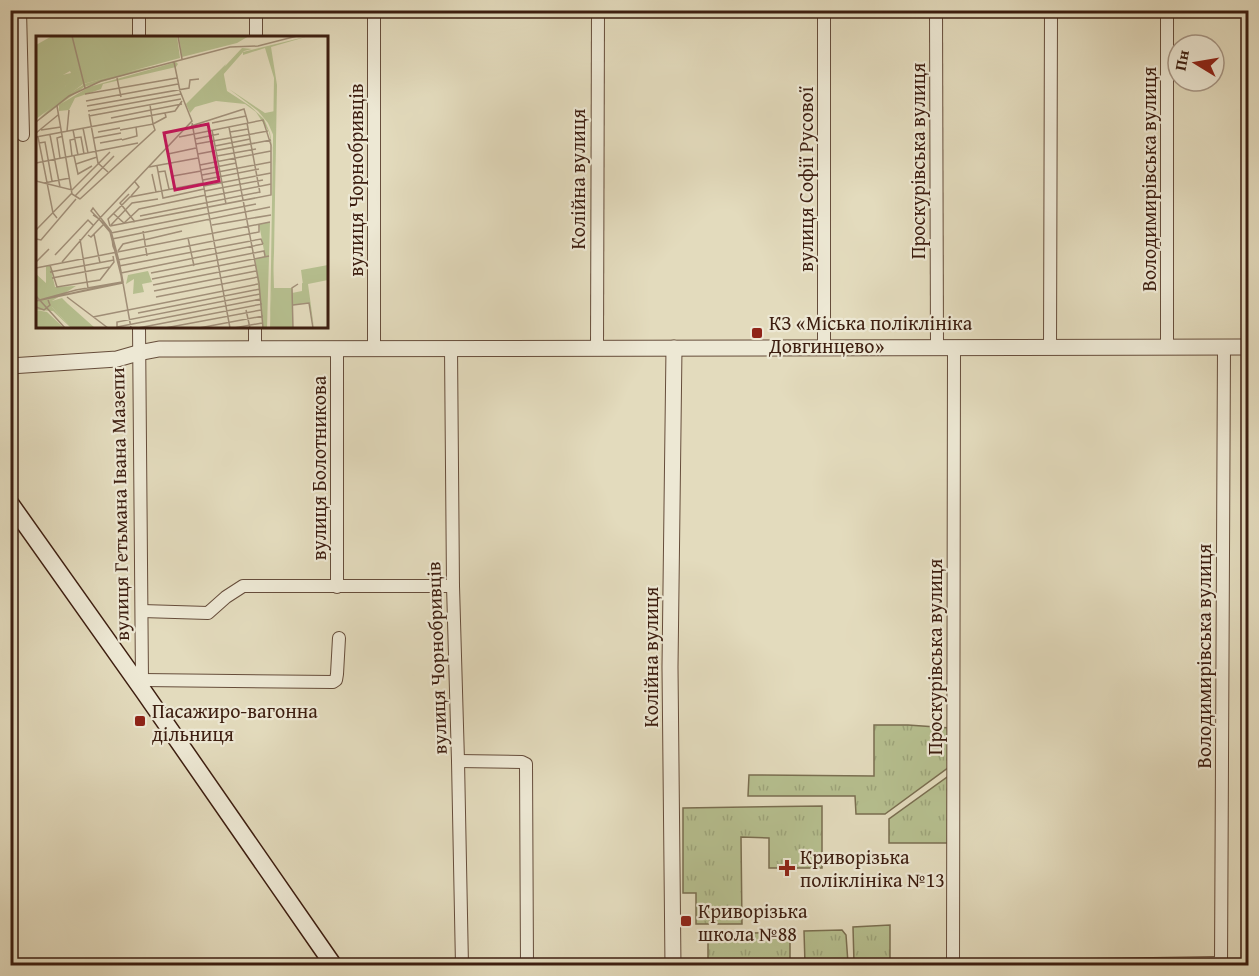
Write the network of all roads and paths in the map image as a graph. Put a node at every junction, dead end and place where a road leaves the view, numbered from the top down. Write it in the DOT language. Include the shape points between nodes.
graph roads {
  1 [pos="20,10"];
  2 [pos="139,10"];
  3 [pos="256,10"];
  4 [pos="374,10"];
  5 [pos="598,10"];
  6 [pos="824,10"];
  7 [pos="936,10"];
  8 [pos="1051,10"];
  9 [pos="1167,10"];
  10 [pos="139,36"];
  11 [pos="256,36"];
  12 [pos="23,135"];
  13 [pos="139,328"];
  14 [pos="255,328"];
  15 [pos="1224,347"];
  16 [pos="1248,347"];
  17 [pos="451,348"];
  18 [pos="597,348"];
  19 [pos="674,348"];
  20 [pos="824,348"];
  21 [pos="938,348"];
  22 [pos="954,348"];
  23 [pos="1050,348"];
  24 [pos="1167,348"];
  25 [pos="255,349"];
  26 [pos="337,349"];
  27 [pos="374,349"];
  28 [pos="138,353"];
  29 [pos="10,366"];
  30 [pos="10,503"];
  31 [pos="453,586"];
  32 [pos="337,587"];
  33 [pos="142,610"];
  34 [pos="339,638"];
  35 [pos="143,686"];
  36 [pos="459,761"];
  37 [pos="1221,964"];
  38 [pos="334,966"];
  39 [pos="462,966"];
  40 [pos="527,966"];
  41 [pos="673,966"];
  42 [pos="953,966"];
  43 [pos="1008,966"];
  1 -- 12 [label="street"];
  2 -- 10 [label="street"];
  3 -- 11 [label="street"];
  4 -- 27 [label="street, вулиця Чорнобривців"];
  5 -- 18 [label="street, Колійна вулиця"];
  6 -- 20 [label="street, вулиця Софії Русової"];
  7 -- 21 [label="street, Проскурівська вулиця"];
  8 -- 23 [label="street"];
  9 -- 24 [label="street, Володимирівська вулиця"];
  13 -- 28 [label="street, вулиця Гетьмана Івана Мазепи"];
  14 -- 25 [label="street"];
  15 -- 16 [label="street"];
  15 -- 24 [label="street"];
  15 -- 37 [label="street, Володимирівська вулиця"];
  17 -- 18 [label="street"];
  17 -- 27 [label="street"];
  17 -- 31 [label="street, вулиця Чорнобривців"];
  18 -- 19 [label="street"];
  19 -- 20 [label="street"];
  19 -- 41 [label="street, Колійна вулиця" via="670,667"];
  20 -- 21 [label="street"];
  21 -- 22 [label="street"];
  22 -- 23 [label="street"];
  22 -- 42 [label="street, Проскурівська вулиця"];
  23 -- 24 [label="street"];
  25 -- 26 [label="street"];
  25 -- 28 [label="street" via="159,349"];
  26 -- 27 [label="street"];
  26 -- 32 [label="street, вулиця Болотникова"];
  28 -- 29 [label="street" via="117,359"];
  28 -- 33 [label="street, вулиця Гетьмана Івана Мазепи"];
  30 -- 35 [label="main road, вулиця Гетьмана Івана Мазепи"];
  31 -- 32 [label="street, вулиця Болотникова"];
  31 -- 36 [label="street, вулиця Чорнобривців"];
  32 -- 33 [label="street, вулиця Болотникова" via="243,586 208,613"];
  33 -- 35 [label="street, вулиця Гетьмана Івана Мазепи"];
  34 -- 35 [label="street" via="333,682"];
  35 -- 38 [label="main road, вулиця Гетьмана Івана Мазепи"];
  36 -- 39 [label="street, вулиця Чорнобривців"];
  36 -- 40 [label="street" via="526,764"];
  37 -- 43 [label="street"];
}
